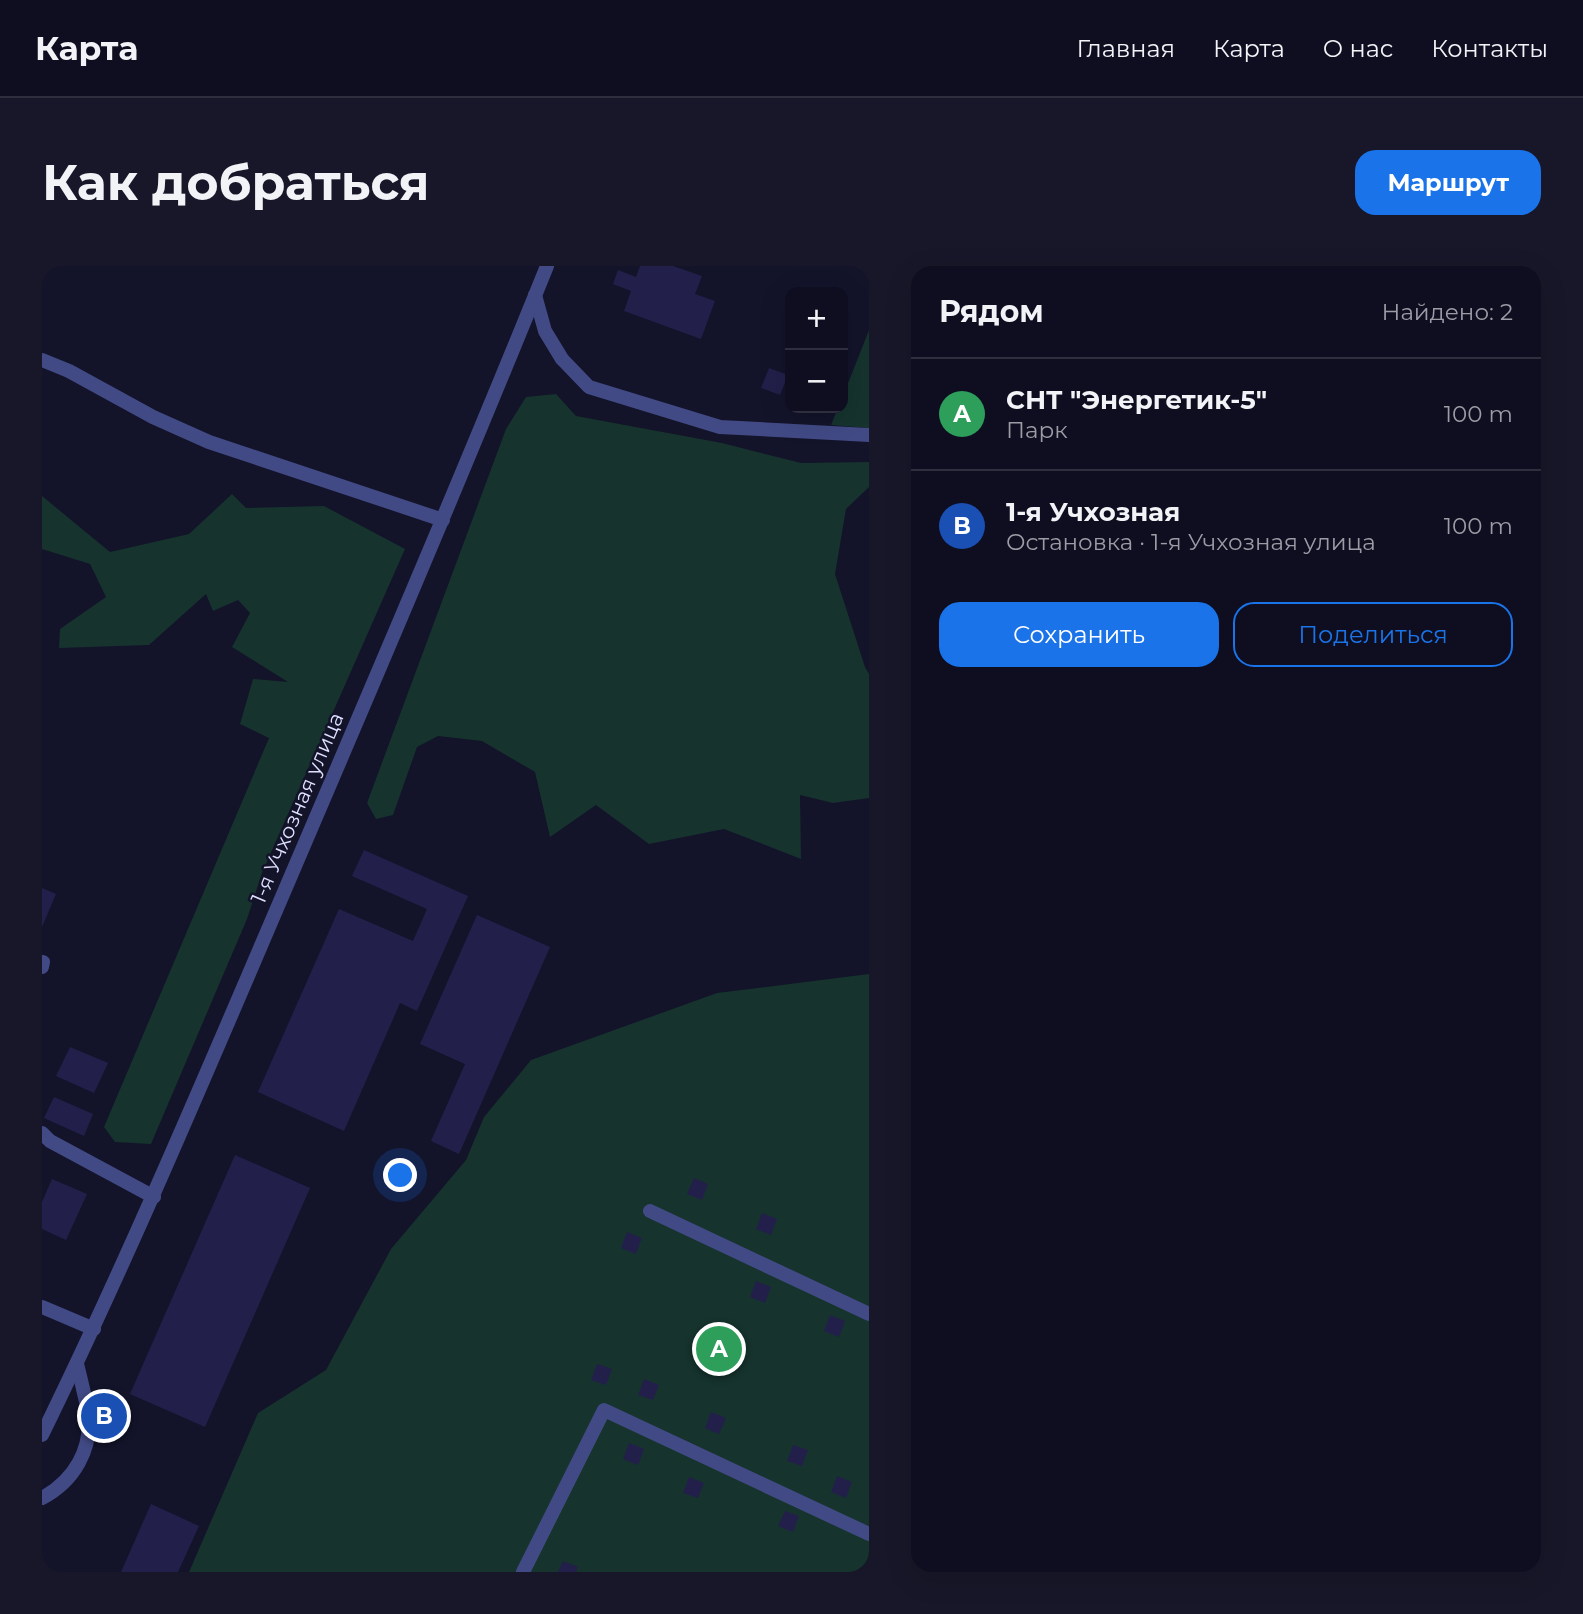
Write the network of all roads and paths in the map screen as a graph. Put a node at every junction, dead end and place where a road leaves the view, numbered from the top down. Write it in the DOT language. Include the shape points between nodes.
graph roads {
  1 [pos="547,266"];
  2 [pos="535,295"];
  3 [pos="42,359"];
  4 [pos="869,435"];
  5 [pos="443,520"];
  6 [pos="42,1133"];
  7 [pos="154,1197"];
  8 [pos="650,1211"];
  9 [pos="42,1307"];
  10 [pos="869,1314"];
  11 [pos="93,1329"];
  12 [pos="77,1364"];
  13 [pos="42,1435"];
  14 [pos="42,1498"];
  15 [pos="869,1534"];
  16 [pos="523,1572"];
  1 -- 2 [label="street, 1-я Учхозная улица"];
  2 -- 4 [label="street" via="545,331 562,359 589,387 720,427"];
  2 -- 5 [label="street, 1-я Учхозная улица"];
  3 -- 5 [label="street" via="209,442"];
  5 -- 7 [label="street, 1-я Учхозная улица"];
  6 -- 7 [label="street"];
  7 -- 11 [label="street, 1-я Учхозная улица"];
  8 -- 10 [label="street"];
  9 -- 11 [label="street"];
  11 -- 12 [label="street, 1-я Учхозная улица"];
  12 -- 13 [label="street, 1-я Учхозная улица"];
  12 -- 14 [label="street" via="88,1415 86,1449 72,1476"];
  15 -- 16 [label="street" via="604,1410"];
}
